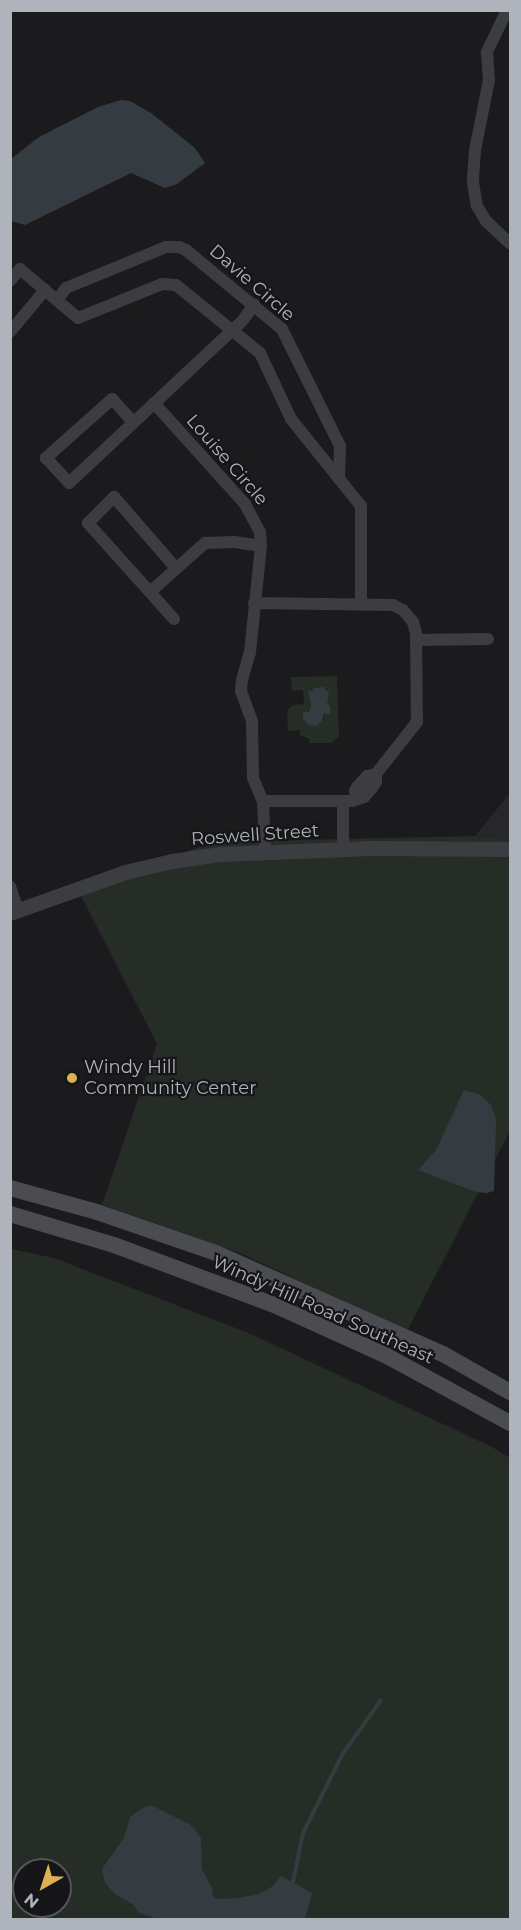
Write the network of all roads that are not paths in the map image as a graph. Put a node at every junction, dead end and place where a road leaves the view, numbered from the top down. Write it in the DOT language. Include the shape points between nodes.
graph roads {
  1 [pos="507,10"];
  2 [pos="510,243"];
  3 [pos="10,281"];
  4 [pos="45,290"];
  5 [pos="57,300"];
  6 [pos="254,305"];
  7 [pos="232,330"];
  8 [pos="10,332"];
  9 [pos="154,403"];
  10 [pos="133,422"];
  11 [pos="339,479"];
  12 [pos="261,546"];
  13 [pos="176,568"];
  14 [pos="150,592"];
  15 [pos="254,603"];
  16 [pos="361,605"];
  17 [pos="174,619"];
  18 [pos="488,639"];
  19 [pos="416,640"];
  20 [pos="263,801"];
  21 [pos="343,802"];
  22 [pos="343,849"];
  23 [pos="510,849"];
  24 [pos="265,851"];
  25 [pos="10,886"];
  26 [pos="14,912"];
  27 [pos="10,1188"];
  28 [pos="10,1214"];
  29 [pos="510,1392"];
  30 [pos="510,1423"];
  1 -- 2 [label="street" via="487,52 489,80 473,182 477,206 486,221"];
  3 -- 4 [label="street" via="20,269"];
  4 -- 5 [label="street"];
  4 -- 8 [label="street"];
  5 -- 6 [label="street, Davie Circle" via="66,288 173,246 186,250"];
  5 -- 7 [label="street" via="78,318 169,283"];
  6 -- 7 [label="street"];
  6 -- 11 [label="street, Davie Circle" via="282,329 340,446"];
  7 -- 9 [label="street"];
  7 -- 11 [label="street" via="260,352 291,420"];
  9 -- 10 [label="street"];
  9 -- 12 [label="street, Louise Circle" via="245,504 257,523"];
  10 -- 10 [label="street" via="69,483 46,458 112,399"];
  11 -- 16 [label="street" via="361,506"];
  12 -- 13 [label="street" via="211,541"];
  12 -- 15 [label="street"];
  13 -- 14 [label="street"];
  13 -- 14 [label="street" via="114,497 88,523"];
  14 -- 17 [label="street"];
  15 -- 16 [label="street"];
  15 -- 20 [label="street" via="250,652 241,691 252,722 253,778"];
  16 -- 19 [label="street" via="398,606 413,622"];
  18 -- 19 [label="street"];
  19 -- 21 [label="street" via="417,722 376,774 367,776 357,787 357,798"];
  20 -- 21 [label="street"];
  20 -- 24 [label="street"];
  21 -- 22 [label="street"];
  22 -- 23 [label="street, Roswell Street"];
  22 -- 24 [label="street, Roswell Street"];
  24 -- 26 [label="street, Roswell Street" via="172,861 125,872"];
  25 -- 26 [label="street"];
  27 -- 29 [label="main road, Windy Hill Road Southeast" via="216,1252 443,1354"];
  28 -- 30 [label="main road, Windy Hill Road Southeast" via="114,1245 272,1304 387,1356"];
}
